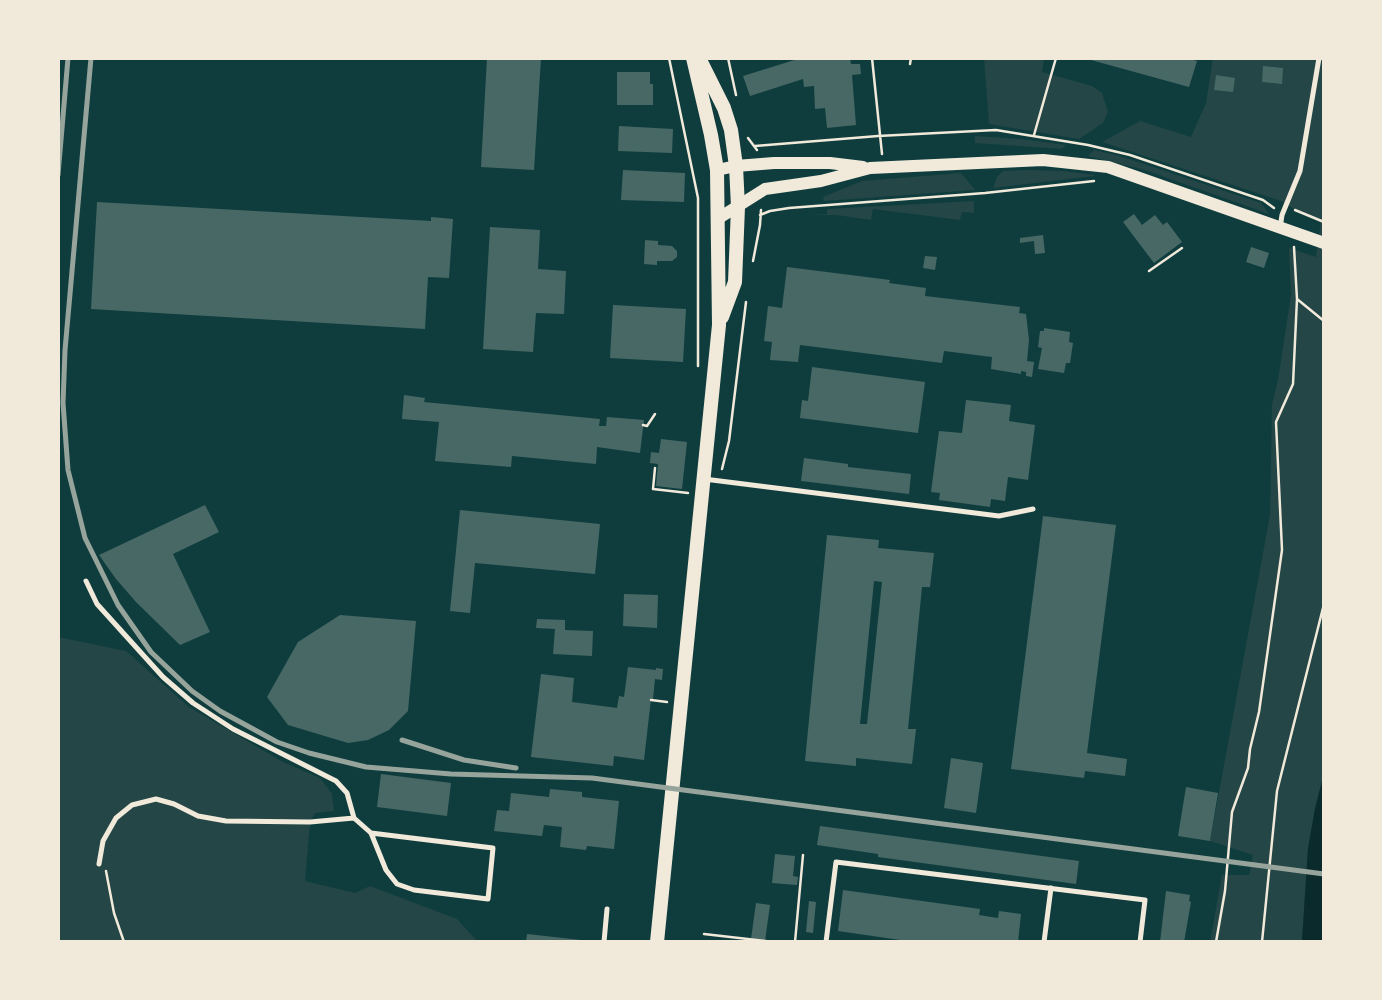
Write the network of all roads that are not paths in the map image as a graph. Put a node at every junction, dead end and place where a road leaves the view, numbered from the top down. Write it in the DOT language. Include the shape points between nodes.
graph roads {
  1 [pos="696,58"];
  2 [pos="1319,58"];
  3 [pos="736,166"];
  4 [pos="870,168"];
  5 [pos="717,170"];
  6 [pos="738,207"];
  7 [pos="719,218"];
  8 [pos="1280,228"];
  9 [pos="1324,243"];
  10 [pos="719,325"];
  11 [pos="704,479"];
  12 [pos="1033,509"];
  13 [pos="86,581"];
  14 [pos="354,818"];
  15 [pos="371,834"];
  16 [pos="99,864"];
  17 [pos="1051,888"];
  18 [pos="607,909"];
  19 [pos="604,942"];
  20 [pos="657,942"];
  21 [pos="826,942"];
  22 [pos="1044,942"];
  23 [pos="1140,942"];
  1 -- 3 [label="main road" via="724,108"];
  1 -- 5 [label="main road"];
  2 -- 8 [label="lane" via="1300,171"];
  3 -- 4 [label="street" via="830,163"];
  3 -- 5 [label="street"];
  3 -- 6 [label="main road"];
  4 -- 6 [label="street" via="765,189"];
  4 -- 8 [label="street" via="1043,160 1096,165"];
  5 -- 7 [label="main road"];
  6 -- 7 [label="street"];
  6 -- 10 [label="main road" via="735,282"];
  7 -- 10 [label="main road"];
  8 -- 9 [label="street" via="1297,241"];
  10 -- 11 [label="main road"];
  11 -- 12 [label="lane" via="999,516"];
  11 -- 20 [label="main road"];
  13 -- 14 [label="lane" via="97,604 163,677 233,729 336,781 347,793"];
  14 -- 15 [label="lane"];
  14 -- 16 [label="lane" via="226,821 198,816 167,801 149,800 132,805 108,829"];
  15 -- 15 [label="lane" via="493,848 488,899 397,884"];
  17 -- 21 [label="lane" via="835,862"];
  17 -- 22 [label="lane"];
  17 -- 23 [label="lane" via="1145,900"];
  18 -- 19 [label="lane"];
}
